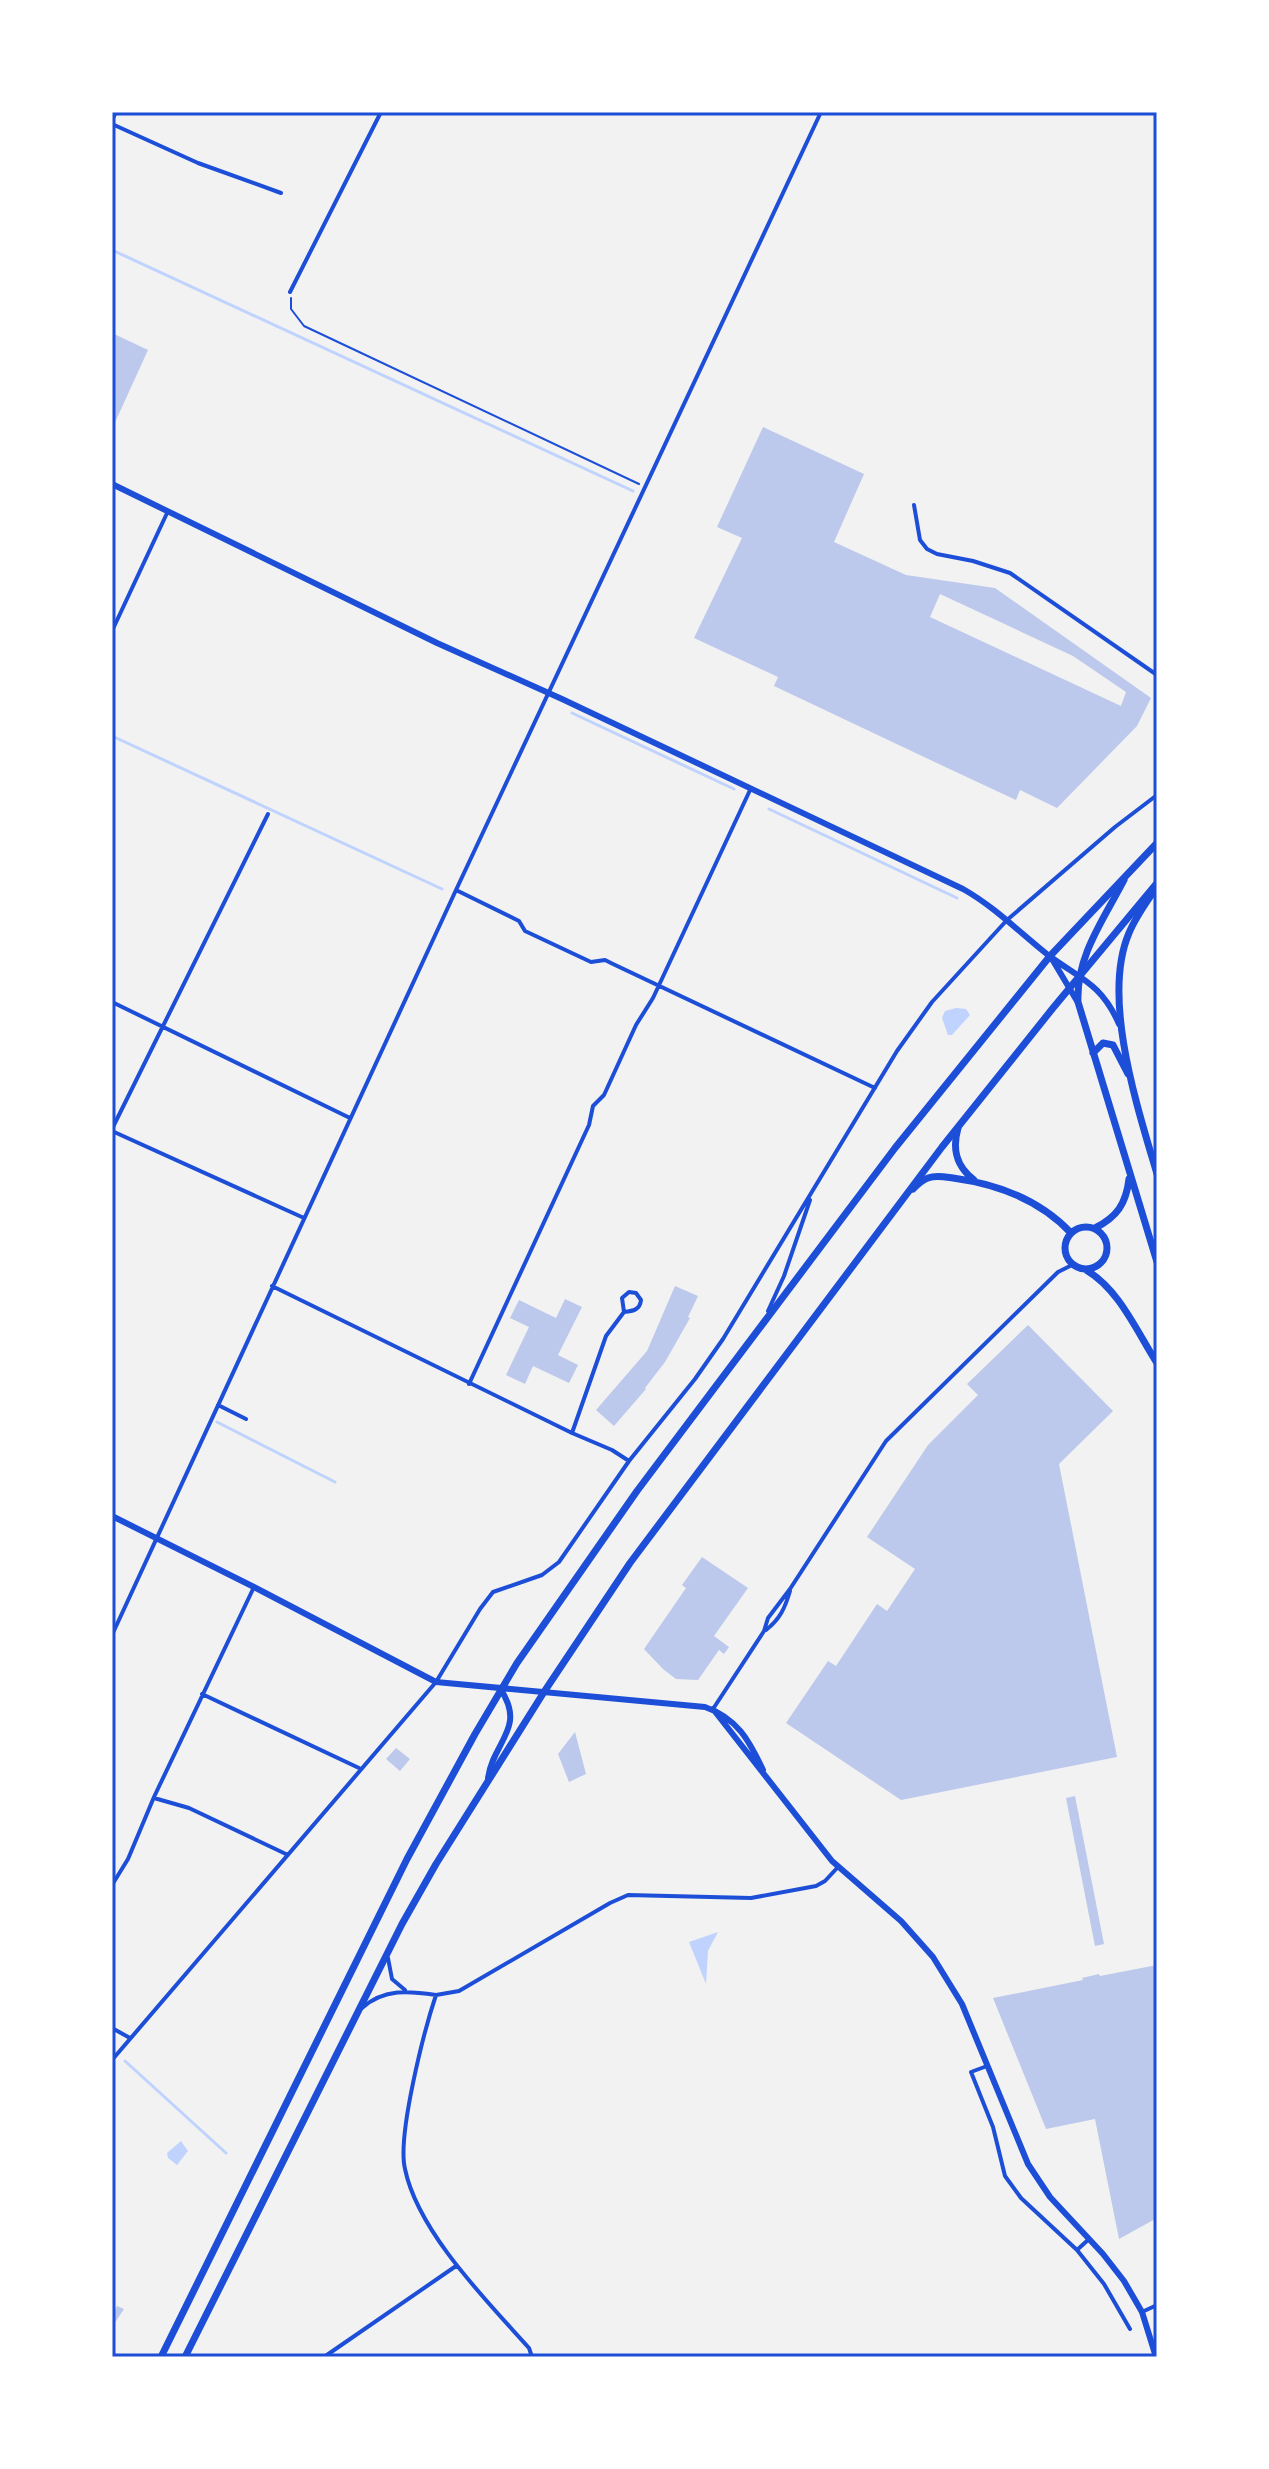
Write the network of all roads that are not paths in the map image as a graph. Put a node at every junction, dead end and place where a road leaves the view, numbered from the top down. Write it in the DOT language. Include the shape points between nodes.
graph roads {
  1 [pos="116,112"];
  2 [pos="381,112"];
  3 [pos="821,112"];
  4 [pos="112,122"];
  5 [pos="281,193"];
  6 [pos="290,292"];
  7 [pos="112,484"];
  8 [pos="914,505"];
  9 [pos="168,511"];
  10 [pos="112,631"];
  11 [pos="1157,675"];
  12 [pos="549,693"];
  13 [pos="751,788"];
  14 [pos="1157,792"];
  15 [pos="268,814"];
  16 [pos="1157,843"];
  17 [pos="1124,880"];
  18 [pos="1157,885"];
  19 [pos="456,890"];
  20 [pos="1007,920"];
  21 [pos="1050,956"];
  22 [pos="1081,975"];
  23 [pos="659,985"];
  24 [pos="1070,987"];
  25 [pos="112,1002"];
  26 [pos="1078,1002"];
  27 [pos="165,1025"];
  28 [pos="1124,1039"];
  29 [pos="1093,1053"];
  30 [pos="1132,1083"];
  31 [pos="875,1088"];
  32 [pos="350,1118"];
  33 [pos="958,1126"];
  34 [pos="112,1130"];
  35 [pos="1130,1173"];
  36 [pos="1157,1174"];
  37 [pos="976,1181"];
  38 [pos="814,1190"];
  39 [pos="908,1193"];
  40 [pos="304,1218"];
  41 [pos="1095,1228"];
  42 [pos="1071,1233"];
  43 [pos="1157,1262"];
  44 [pos="1072,1265"];
  45 [pos="1086,1270"];
  46 [pos="272,1286"];
  47 [pos="624,1312"];
  48 [pos="764,1322"];
  49 [pos="1157,1363"];
  50 [pos="469,1384"];
  51 [pos="218,1405"];
  52 [pos="246,1419"];
  53 [pos="572,1433"];
  54 [pos="629,1461"];
  55 [pos="112,1516"];
  56 [pos="156,1537"];
  57 [pos="254,1587"];
  58 [pos="790,1589"];
  59 [pos="764,1631"];
  60 [pos="112,1635"];
  61 [pos="436,1682"];
  62 [pos="501,1690"];
  63 [pos="544,1692"];
  64 [pos="202,1694"];
  65 [pos="713,1709"];
  66 [pos="360,1769"];
  67 [pos="487,1785"];
  68 [pos="154,1797"];
  69 [pos="288,1855"];
  70 [pos="838,1867"];
  71 [pos="112,1885"];
  72 [pos="388,1953"];
  73 [pos="407,1991"];
  74 [pos="436,1995"];
  75 [pos="358,2013"];
  76 [pos="112,2028"];
  77 [pos="130,2038"];
  78 [pos="112,2060"];
  79 [pos="987,2066"];
  80 [pos="1089,2239"];
  81 [pos="1077,2250"];
  82 [pos="456,2266"];
  83 [pos="1157,2305"];
  84 [pos="1142,2312"];
  85 [pos="1130,2329"];
  86 [pos="161,2357"];
  87 [pos="185,2357"];
  88 [pos="324,2357"];
  89 [pos="532,2357"];
  90 [pos="1156,2357"];
  1 -- 4 [label="street"];
  2 -- 6 [label="street"];
  3 -- 12 [label="street"];
  4 -- 5 [label="street" via="198,163"];
  7 -- 9 [label="street"];
  8 -- 11 [label="street" via="920,540 927,549 1010,573"];
  9 -- 10 [label="street"];
  9 -- 12 [label="street"];
  12 -- 13 [label="street"];
  12 -- 19 [label="street"];
  13 -- 20 [label="street" via="951,882"];
  13 -- 23 [label="street"];
  14 -- 20 [label="street"];
  15 -- 27 [label="street"];
  16 -- 17 [label="main road"];
  17 -- 21 [label="main road"];
  17 -- 22 [label="main road" via="1092,937"];
  18 -- 22 [label="main road"];
  18 -- 28 [label="main road" via="1123,953 1118,987"];
  19 -- 23 [label="street" via="519,921 538,938"];
  19 -- 32 [label="street"];
  20 -- 21 [label="street"];
  20 -- 31 [label="street" via="932,1002"];
  21 -- 22 [label="street"];
  21 -- 24 [label="street"];
  21 -- 48 [label="main road"];
  22 -- 24 [label="main road"];
  22 -- 26 [label="main road"];
  22 -- 28 [label="street" via="1107,1002"];
  23 -- 31 [label="street"];
  23 -- 50 [label="street" via="604,1095 593,1106 589,1125"];
  24 -- 26 [label="street"];
  24 -- 33 [label="main road"];
  25 -- 27 [label="street"];
  26 -- 29 [label="main road"];
  27 -- 32 [label="street"];
  27 -- 34 [label="street"];
  28 -- 30 [label="main road"];
  29 -- 30 [label="main road" via="1103,1043 1113,1045"];
  29 -- 35 [label="main road"];
  30 -- 36 [label="main road"];
  31 -- 38 [label="street"];
  32 -- 40 [label="street"];
  33 -- 37 [label="main road" via="956,1157"];
  33 -- 39 [label="main road"];
  34 -- 40 [label="street"];
  35 -- 41 [label="main road" via="1120,1210"];
  35 -- 43 [label="main road"];
  37 -- 39 [label="main road" via="933,1176"];
  37 -- 42 [label="main road" via="1024,1198"];
  38 -- 48 [label="street"];
  38 -- 54 [label="street" via="723,1339"];
  39 -- 63 [label="main road" via="630,1563"];
  40 -- 46 [label="street"];
  41 -- 42 [label="main road" via="1080,1227"];
  41 -- 45 [label="main road" via="1107,1251 1100,1265"];
  42 -- 44 [label="main road" via="1065,1252"];
  44 -- 45 [label="main road"];
  44 -- 58 [label="street" via="1058,1272 886,1441"];
  45 -- 49 [label="main road" via="1113,1294"];
  46 -- 50 [label="street"];
  46 -- 51 [label="street"];
  47 -- 47 [label="street" via="622,1298 636,1293 640,1305"];
  47 -- 53 [label="street" via="606,1336"];
  48 -- 62 [label="main road" via="637,1491"];
  50 -- 53 [label="street"];
  51 -- 52 [label="street"];
  51 -- 56 [label="street"];
  53 -- 54 [label="street"];
  54 -- 61 [label="street" via="554,1568 493,1592"];
  55 -- 56 [label="street"];
  56 -- 57 [label="street"];
  56 -- 60 [label="street"];
  57 -- 61 [label="street"];
  57 -- 64 [label="street"];
  58 -- 59 [label="street"];
  58 -- 59 [label="street" via="784,1610"];
  59 -- 65 [label="street"];
  61 -- 62 [label="street"];
  61 -- 66 [label="street"];
  62 -- 63 [label="street"];
  62 -- 67 [label="street" via="511,1724 490,1764"];
  62 -- 86 [label="main road" via="407,1859"];
  63 -- 65 [label="street"];
  63 -- 67 [label="main road"];
  64 -- 66 [label="street"];
  64 -- 68 [label="street"];
  65 -- 70 [label="street" via="724,1713 746,1739 766,1777"];
  66 -- 69 [label="street"];
  67 -- 72 [label="main road"];
  68 -- 69 [label="street"];
  68 -- 71 [label="street"];
  69 -- 77 [label="street"];
  70 -- 74 [label="street" via="816,1886 751,1898 628,1895 459,1991"];
  70 -- 79 [label="street" via="901,1921 933,1957 962,2004"];
  72 -- 73 [label="street" via="392,1979"];
  72 -- 75 [label="main road"];
  73 -- 74 [label="street"];
  73 -- 75 [label="street" via="383,1995"];
  74 -- 82 [label="street" via="402,2151 416,2202"];
  75 -- 87 [label="main road"];
  76 -- 77 [label="street"];
  77 -- 78 [label="street"];
  79 -- 80 [label="street" via="1028,2164"];
  79 -- 81 [label="street" via="971,2072 1005,2176"];
  80 -- 81 [label="street"];
  80 -- 84 [label="street"];
  81 -- 85 [label="street"];
  82 -- 88 [label="street"];
  82 -- 89 [label="street"];
  83 -- 84 [label="street"];
  84 -- 90 [label="street"];
}
